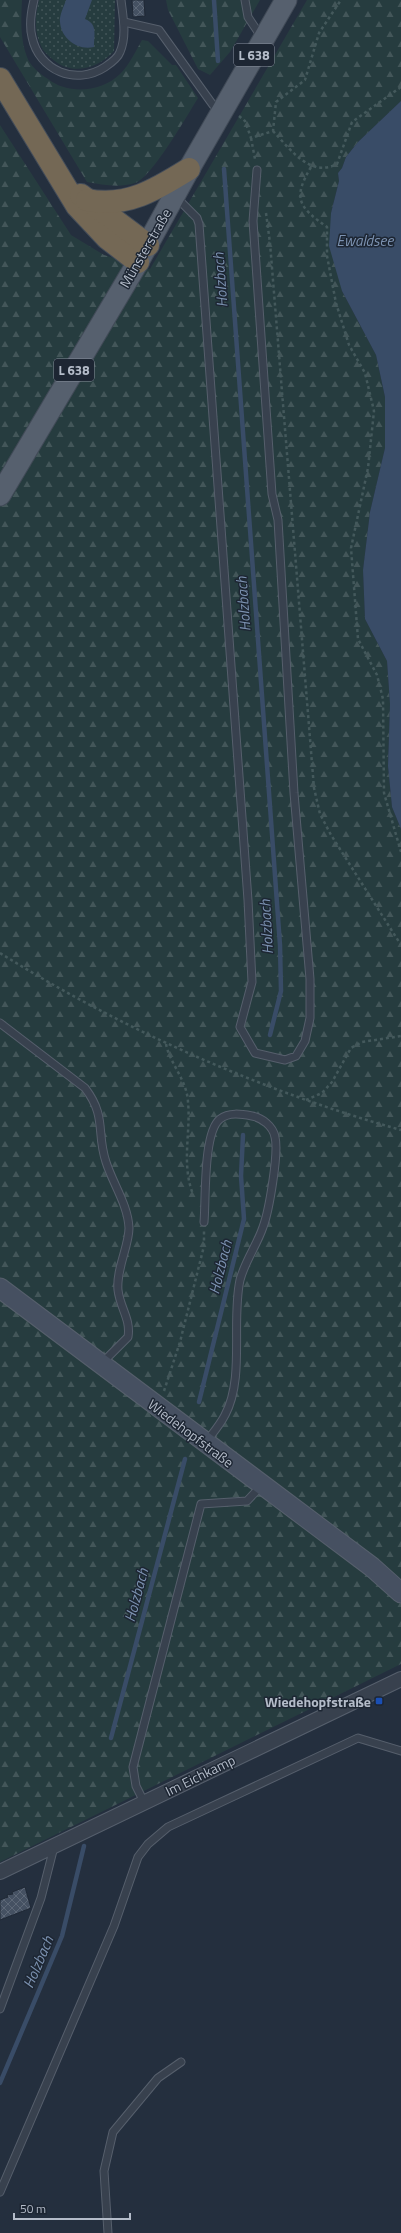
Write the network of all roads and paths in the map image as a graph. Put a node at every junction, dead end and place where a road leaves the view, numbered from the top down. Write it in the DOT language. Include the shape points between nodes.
graph roads {
  1 [pos="34,0"];
  2 [pos="121,0"];
  3 [pos="246,0"];
  4 [pos="286,0"];
  5 [pos="341,0"];
  6 [pos="124,22"];
  7 [pos="263,40"];
  8 [pos="0,79"];
  9 [pos="401,87"];
  10 [pos="223,110"];
  11 [pos="273,131"];
  12 [pos="251,138"];
  13 [pos="46,153"];
  14 [pos="311,166"];
  15 [pos="189,168"];
  16 [pos="257,170"];
  17 [pos="175,195"];
  18 [pos="87,200"];
  19 [pos="265,212"];
  20 [pos="143,253"];
  21 [pos="0,495"];
  22 [pos="401,852"];
  23 [pos="401,945"];
  24 [pos="0,953"];
  25 [pos="0,1023"];
  26 [pos="401,1036"];
  27 [pos="166,1044"];
  28 [pos="306,1100"];
  29 [pos="401,1130"];
  30 [pos="194,1196"];
  31 [pos="204,1222"];
  32 [pos="0,1288"];
  33 [pos="100,1364"];
  34 [pos="158,1408"];
  35 [pos="205,1443"];
  36 [pos="262,1485"];
  37 [pos="401,1593"];
  38 [pos="401,1680"];
  39 [pos="401,1751"];
  40 [pos="144,1802"];
  41 [pos="54,1846"];
  42 [pos="0,1872"];
  43 [pos="0,2010"];
  44 [pos="181,2062"];
  45 [pos="0,2192"];
  46 [pos="108,2233"];
  1 -- 6 [label="lane" via="30,26 35,47 49,67 64,75 94,72 114,61 120,54 123,44"];
  2 -- 6 [label="lane"];
  3 -- 7 [label="lane" via="248,17"];
  4 -- 7 [label="main road, Münsterstraße / L 638"];
  5 -- 11 [label="path" via="319,33 305,80 276,102"];
  6 -- 10 [label="lane" via="159,30 213,105"];
  7 -- 10 [label="main road, Münsterstraße / L 638"];
  8 -- 13 [label="highway"];
  9 -- 14 [label="path" via="352,122 337,164 320,169"];
  10 -- 12 [label="path" via="237,114 245,121"];
  10 -- 15 [label="main road, Münsterstraße / L 638"];
  11 -- 12 [label="path"];
  11 -- 14 [label="path"];
  12 -- 16 [label="path"];
  13 -- 18 [label="highway" via="71,185"];
  13 -- 20 [label="highway" via="77,206 107,238"];
  14 -- 22 [label="path" via="300,189 301,203 305,210 327,227 327,256 336,303 350,345 365,373 374,411 368,468 351,548 358,639 377,675 383,699 384,793"];
  15 -- 17 [label="main road, Münsterstraße / L 638"];
  15 -- 18 [label="highway" via="145,195 118,201"];
  16 -- 17 [label="lane" via="253,229 272,494 278,520 294,793 310,979 310,1018 305,1041 296,1056 285,1060 255,1053 240,1027 252,982 248,900 199,224 198,218"];
  17 -- 20 [label="main road, Münsterstraße / L 638"];
  18 -- 20 [label="highway"];
  19 -- 23 [label="path" via="271,251 314,788 320,814 331,835"];
  20 -- 21 [label="main road, Münsterstraße / L 638"];
  24 -- 27 [label="path" via="98,1010"];
  25 -- 33 [label="lane" via="85,1088 100,1114 105,1160 126,1210 129,1229 118,1280 120,1301 129,1328 128,1337"];
  26 -- 28 [label="path" via="362,1042 351,1048 332,1082 322,1093"];
  27 -- 28 [label="path"];
  27 -- 30 [label="path" via="188,1100 187,1161"];
  28 -- 29 [label="path"];
  31 -- 34 [label="path" via="204,1246 180,1342"];
  31 -- 35 [label="lane" via="208,1143 212,1129 219,1120 229,1114 256,1117 271,1128 275,1137 276,1149 267,1211 263,1228 240,1280 235,1384 226,1415"];
  32 -- 33 [label="main road, Wiedehopfstraße"];
  33 -- 34 [label="main road, Wiedehopfstraße"];
  34 -- 35 [label="main road, Wiedehopfstraße"];
  35 -- 36 [label="main road, Wiedehopfstraße"];
  36 -- 37 [label="main road, Wiedehopfstraße" via="372,1567"];
  36 -- 40 [label="lane" via="247,1501 201,1504 133,1767 136,1786"];
  38 -- 40 [label="street, Im Eichkamp"];
  39 -- 45 [label="lane" via="358,1738 168,1827 148,1844 138,1857 114,1926"];
  40 -- 41 [label="street, Im Eichkamp"];
  41 -- 42 [label="street, Im Eichkamp"];
  41 -- 43 [label="lane" via="41,1898"];
  44 -- 46 [label="lane" via="158,2078 113,2132 104,2171"];
}
